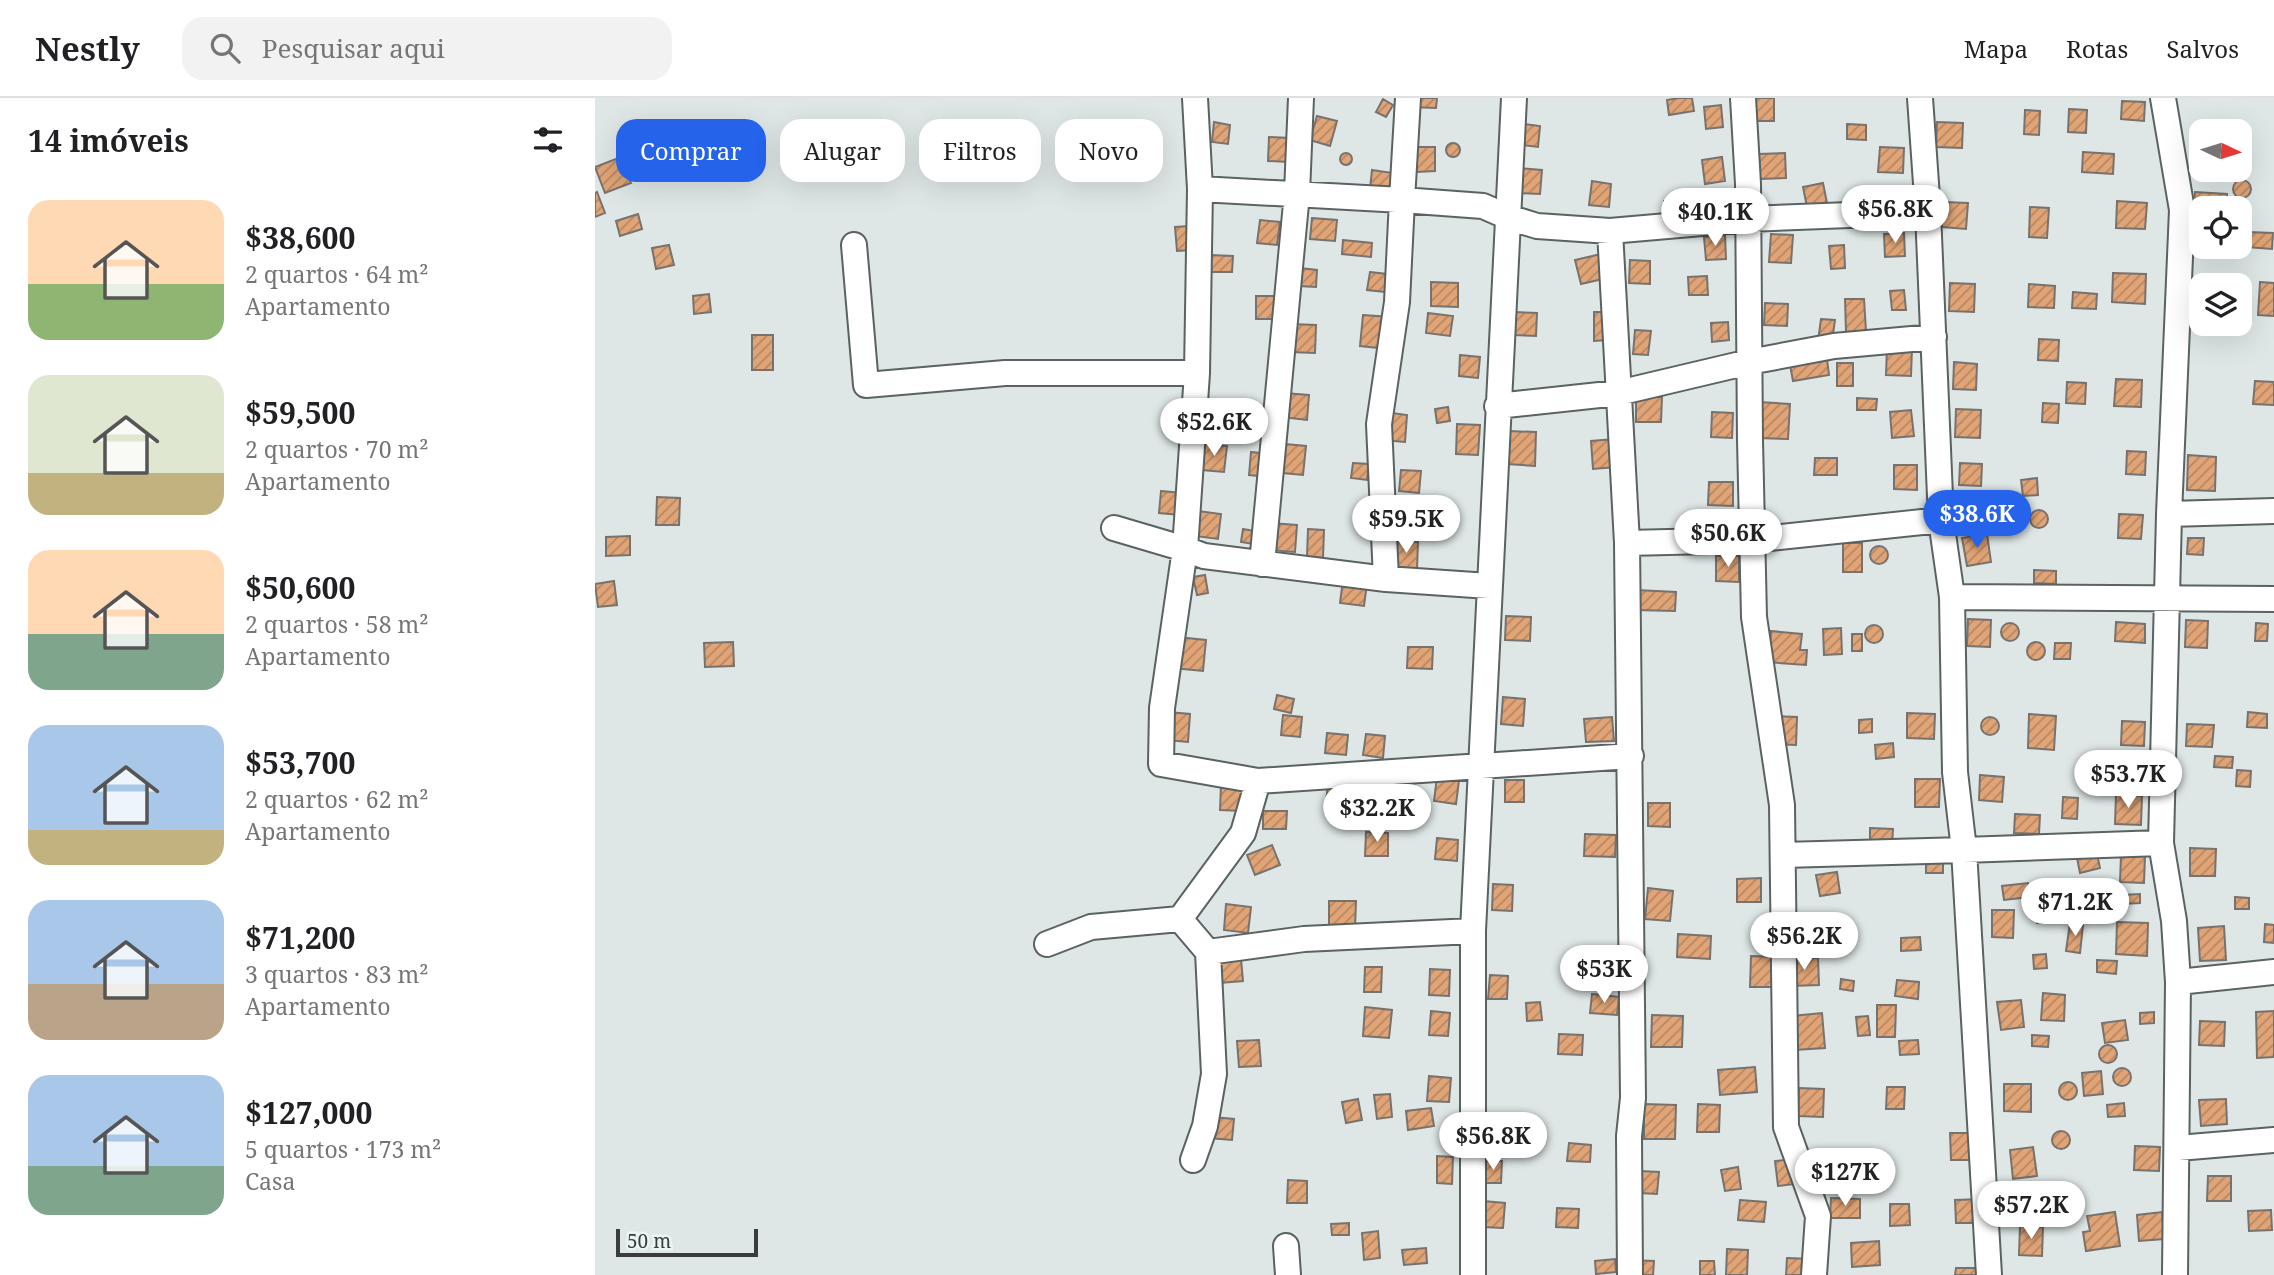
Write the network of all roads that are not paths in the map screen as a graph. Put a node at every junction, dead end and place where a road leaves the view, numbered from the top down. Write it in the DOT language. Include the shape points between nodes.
graph roads {
  1 [pos="1195,98"];
  2 [pos="1300,98"];
  3 [pos="1408,98"];
  4 [pos="1514,98"];
  5 [pos="1743,98"];
  6 [pos="1920,98"];
  7 [pos="2163,98"];
  8 [pos="1200,189"];
  9 [pos="1297,193"];
  10 [pos="1402,200"];
  11 [pos="1928,212"];
  12 [pos="1508,217"];
  13 [pos="1748,219"];
  14 [pos="1610,231"];
  15 [pos="854,245"];
  16 [pos="1934,337"];
  17 [pos="1749,362"];
  18 [pos="1197,373"];
  19 [pos="1618,393"];
  20 [pos="1497,406"];
  21 [pos="2274,511"];
  22 [pos="2169,514"];
  23 [pos="1941,520"];
  24 [pos="1114,528"];
  25 [pos="1752,540"];
  26 [pos="1627,543"];
  27 [pos="1185,549"];
  28 [pos="1262,564"];
  29 [pos="1385,579"];
  30 [pos="1489,586"];
  31 [pos="1952,597"];
  32 [pos="2274,598"];
  33 [pos="2167,599"];
  34 [pos="1631,756"];
  35 [pos="1482,765"];
  36 [pos="1258,781"];
  37 [pos="2161,843"];
  38 [pos="1964,850"];
  39 [pos="1783,855"];
  40 [pos="1180,919"];
  41 [pos="1473,931"];
  42 [pos="1047,944"];
  43 [pos="1208,952"];
  44 [pos="2274,972"];
  45 [pos="2178,982"];
  46 [pos="2274,1140"];
  47 [pos="2178,1148"];
  48 [pos="1193,1160"];
  49 [pos="1286,1247"];
  50 [pos="1288,1275"];
  51 [pos="1473,1275"];
  52 [pos="1630,1275"];
  53 [pos="1814,1275"];
  54 [pos="1989,1275"];
  55 [pos="2175,1275"];
  1 -- 8 [label="street"];
  2 -- 9 [label="street"];
  3 -- 10 [label="street"];
  4 -- 12 [label="street"];
  5 -- 13 [label="street"];
  6 -- 11 [label="street"];
  7 -- 22 [label="street" via="2182,210"];
  8 -- 9 [label="street"];
  8 -- 18 [label="street"];
  9 -- 10 [label="street"];
  9 -- 28 [label="street"];
  10 -- 12 [label="street" via="1483,206"];
  10 -- 29 [label="street" via="1397,302 1379,424"];
  11 -- 13 [label="street"];
  11 -- 16 [label="street"];
  12 -- 14 [label="street" via="1537,226"];
  12 -- 20 [label="street"];
  13 -- 14 [label="street"];
  13 -- 17 [label="street"];
  14 -- 19 [label="street"];
  15 -- 18 [label="street" via="866,385 1005,373"];
  16 -- 17 [label="street" via="1834,346"];
  16 -- 23 [label="street"];
  17 -- 19 [label="street"];
  17 -- 25 [label="street"];
  18 -- 27 [label="street"];
  19 -- 20 [label="street"];
  19 -- 26 [label="street"];
  20 -- 30 [label="street"];
  21 -- 22 [label="street"];
  22 -- 33 [label="street"];
  23 -- 25 [label="street"];
  23 -- 31 [label="street"];
  24 -- 27 [label="street"];
  25 -- 26 [label="street"];
  25 -- 39 [label="street" via="1754,617 1782,805"];
  26 -- 34 [label="street"];
  27 -- 28 [label="street"];
  27 -- 36 [label="street" via="1162,708 1161,764"];
  28 -- 29 [label="street"];
  29 -- 30 [label="street"];
  30 -- 35 [label="street"];
  31 -- 33 [label="street"];
  31 -- 38 [label="street" via="1955,772"];
  32 -- 33 [label="street"];
  33 -- 37 [label="street"];
  34 -- 35 [label="street"];
  34 -- 52 [label="street"];
  35 -- 36 [label="street"];
  35 -- 41 [label="street"];
  36 -- 40 [label="street" via="1243,833"];
  37 -- 38 [label="street"];
  37 -- 45 [label="street"];
  38 -- 39 [label="street"];
  38 -- 54 [label="street"];
  39 -- 53 [label="street" via="1786,1127 1818,1216"];
  40 -- 42 [label="street" via="1090,927"];
  40 -- 43 [label="street"];
  41 -- 43 [label="street" via="1304,939"];
  41 -- 51 [label="street"];
  43 -- 48 [label="street" via="1214,1074 1205,1126"];
  44 -- 45 [label="street"];
  45 -- 47 [label="street"];
  46 -- 47 [label="street"];
  47 -- 55 [label="street"];
  49 -- 50 [label="street"];
}
